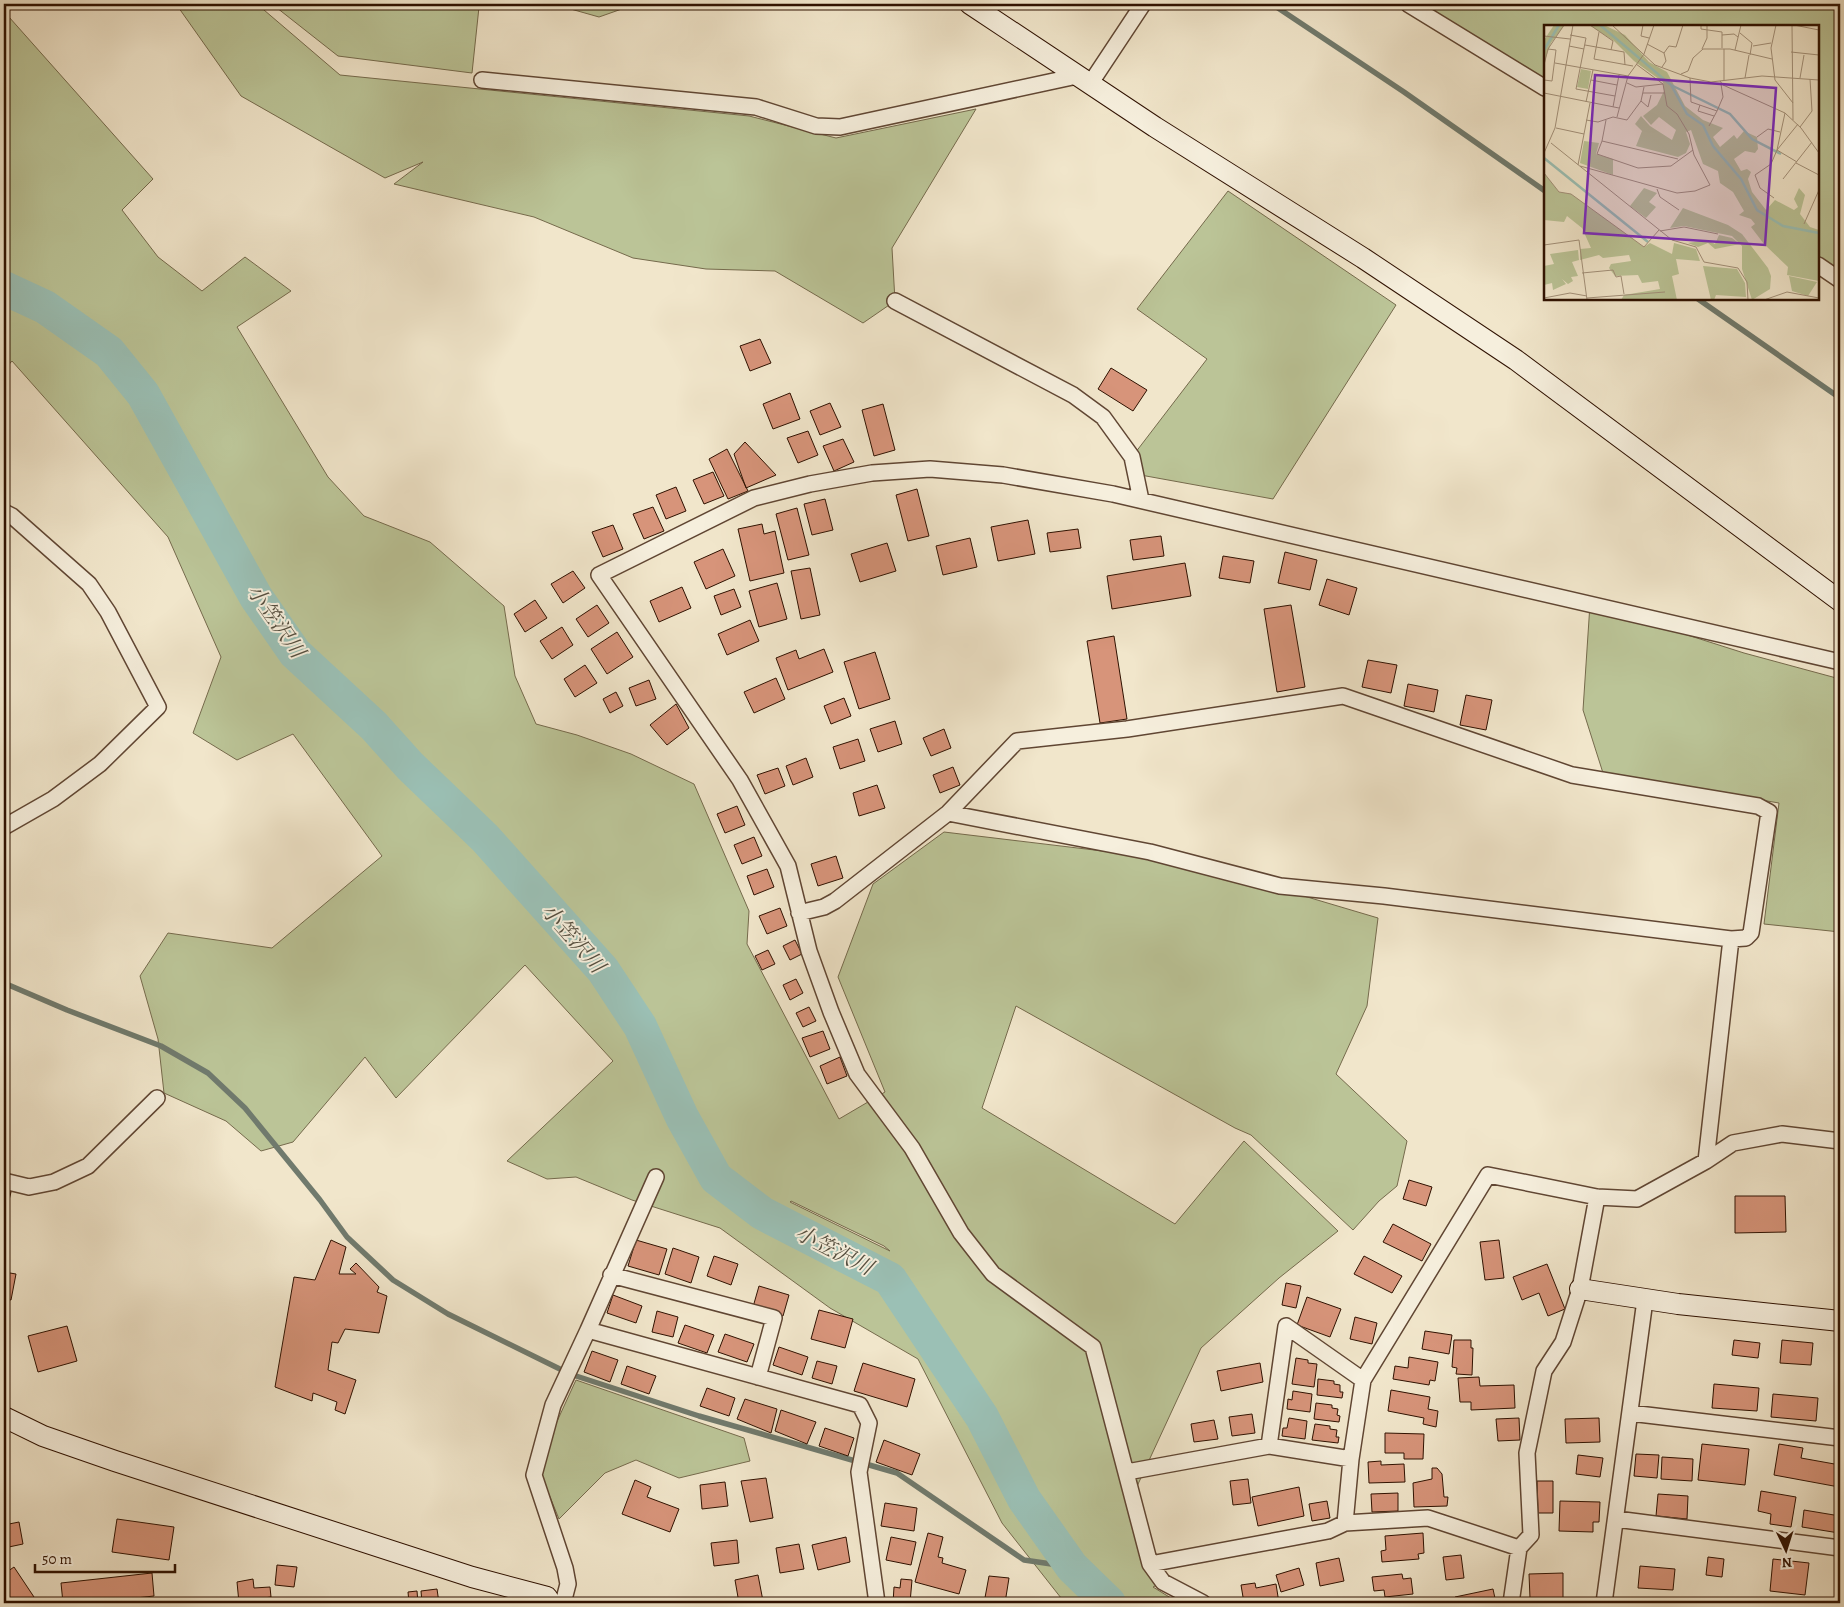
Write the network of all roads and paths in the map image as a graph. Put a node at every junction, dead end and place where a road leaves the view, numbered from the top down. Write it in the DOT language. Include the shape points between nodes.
graph roads {
  1 [pos="970,4"];
  2 [pos="1143,4"];
  3 [pos="1408,4"];
  4 [pos="482,80"];
  5 [pos="1084,80"];
  6 [pos="1544,87"];
  7 [pos="1819,266"];
  8 [pos="1840,280"];
  9 [pos="896,302"];
  10 [pos="1141,500"];
  11 [pos="4,512"];
  12 [pos="1840,601"];
  13 [pos="1840,662"];
  14 [pos="948,813"];
  15 [pos="4,827"];
  16 [pos="800,913"];
  17 [pos="1731,939"];
  18 [pos="157,1098"];
  19 [pos="1840,1141"];
  20 [pos="1706,1160"];
  21 [pos="656,1177"];
  22 [pos="4,1181"];
  23 [pos="1597,1197"];
  24 [pos="611,1275"];
  25 [pos="1580,1290"];
  26 [pos="1646,1300"];
  27 [pos="1840,1321"];
  28 [pos="588,1330"];
  29 [pos="758,1377"];
  30 [pos="1363,1380"];
  31 [pos="1630,1413"];
  32 [pos="4,1417"];
  33 [pos="1840,1438"];
  34 [pos="1270,1446"];
  35 [pos="1351,1459"];
  36 [pos="1127,1472"];
  37 [pos="1616,1520"];
  38 [pos="1344,1524"];
  39 [pos="1520,1548"];
  40 [pos="1840,1548"];
  41 [pos="1150,1564"];
  42 [pos="551,1603"];
  43 [pos="563,1603"];
  44 [pos="877,1603"];
  45 [pos="1203,1603"];
  46 [pos="1511,1603"];
  47 [pos="1604,1603"];
  1 -- 5 [label="street"];
  2 -- 5 [label="street"];
  3 -- 6 [label="street"];
  4 -- 5 [label="street" via="756,107 816,126 840,127"];
  5 -- 12 [label="street" via="1516,360"];
  7 -- 8 [label="street"];
  9 -- 10 [label="street" via="1073,395 1104,417 1132,457"];
  10 -- 13 [label="street"];
  10 -- 16 [label="street" via="1004,475 930,469 872,473 754,498 599,575 740,780 788,866"];
  11 -- 15 [label="street" via="89,584 108,612 158,707 100,764 53,799"];
  14 -- 16 [label="street" via="835,901"];
  14 -- 17 [label="street" via="1150,852 1280,886"];
  14 -- 17 [label="street" via="1017,740 1127,729 1343,696 1572,775 1758,806 1769,812 1751,933 1746,938"];
  16 -- 36 [label="street" via="830,1012 857,1074 912,1148 961,1233 993,1274 1093,1347"];
  17 -- 20 [label="street"];
  18 -- 22 [label="street" via="88,1166 54,1182 29,1187"];
  19 -- 20 [label="street" via="1782,1134 1733,1143"];
  20 -- 23 [label="street" via="1637,1199"];
  21 -- 24 [label="street"];
  23 -- 25 [label="street"];
  23 -- 30 [label="street" via="1488,1175"];
  24 -- 28 [label="street"];
  24 -- 29 [label="street" via="774,1318"];
  25 -- 26 [label="street"];
  25 -- 39 [label="street" via="1563,1342 1544,1371 1527,1454 1531,1535"];
  26 -- 27 [label="street"];
  26 -- 31 [label="street"];
  28 -- 29 [label="street"];
  28 -- 43 [label="street" via="553,1405 534,1475 566,1568 568,1584"];
  29 -- 44 [label="street" via="860,1404 869,1422 859,1472"];
  30 -- 34 [label="street" via="1286,1326"];
  30 -- 35 [label="street"];
  31 -- 33 [label="street"];
  31 -- 37 [label="street"];
  32 -- 42 [label="street" via="43,1436 472,1577 547,1597"];
  34 -- 35 [label="street"];
  34 -- 36 [label="street"];
  35 -- 38 [label="street"];
  36 -- 41 [label="street"];
  37 -- 40 [label="street"];
  37 -- 47 [label="street"];
  38 -- 39 [label="street" via="1428,1518"];
  38 -- 41 [label="street" via="1328,1531"];
  39 -- 46 [label="street"];
  41 -- 45 [label="street" via="1163,1582"];
}
